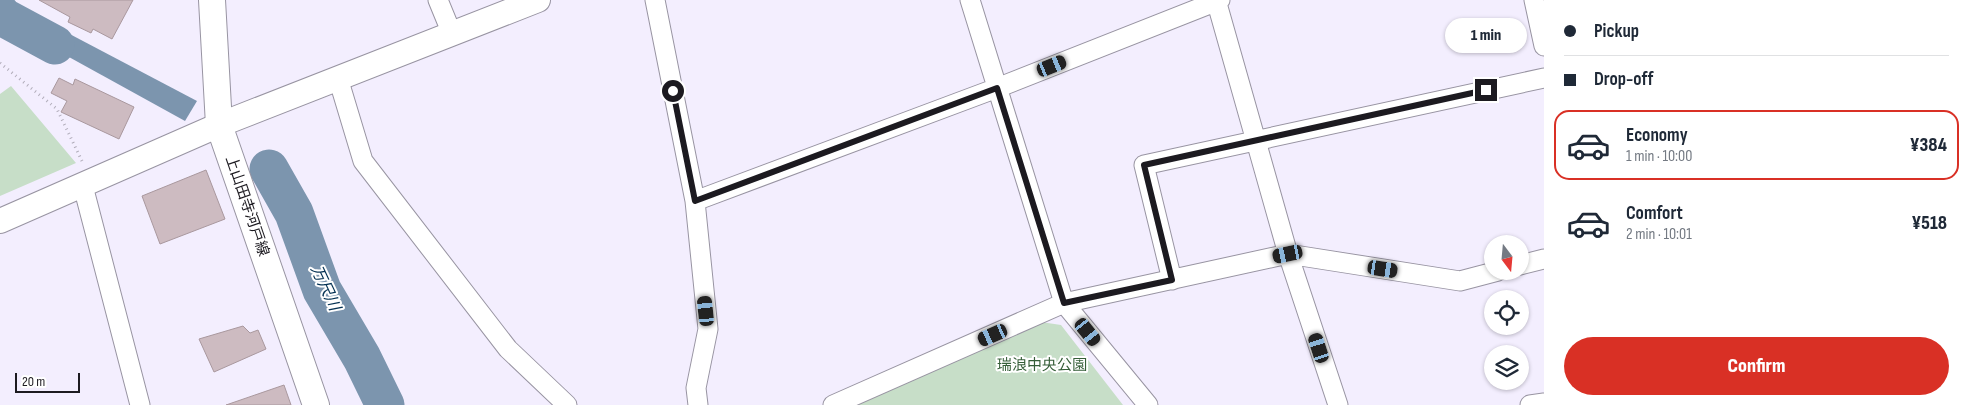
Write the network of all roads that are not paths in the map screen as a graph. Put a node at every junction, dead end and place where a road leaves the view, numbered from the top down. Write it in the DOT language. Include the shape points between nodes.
graph roads {
  1 [pos="212,0"];
  2 [pos="438,0"];
  3 [pos="538,0"];
  4 [pos="655,0"];
  5 [pos="970,0"];
  6 [pos="1217,0"];
  7 [pos="1534,0"];
  8 [pos="452,34"];
  9 [pos="1544,46"];
  10 [pos="338,78"];
  11 [pos="1544,78"];
  12 [pos="997,88"];
  13 [pos="219,125"];
  14 [pos="1256,141"];
  15 [pos="87,184"];
  16 [pos="695,201"];
  17 [pos="0,221"];
  18 [pos="1288,254"];
  19 [pos="1544,259"];
  20 [pos="1529,263"];
  21 [pos="1484,275"];
  22 [pos="1172,280"];
  23 [pos="1064,303"];
  24 [pos="1544,403"];
  25 [pos="140,405"];
  26 [pos="316,405"];
  27 [pos="567,405"];
  28 [pos="698,405"];
  29 [pos="833,405"];
  30 [pos="1148,405"];
  31 [pos="1338,405"];
  32 [pos="1530,405"];
  1 -- 13 [label="main road, 上山田寺河戸線"];
  2 -- 8 [label="street"];
  3 -- 8 [label="street"];
  4 -- 16 [label="street"];
  5 -- 12 [label="street"];
  6 -- 12 [label="street"];
  6 -- 14 [label="street"];
  7 -- 9 [label="street"];
  8 -- 10 [label="street"];
  10 -- 13 [label="street"];
  10 -- 27 [label="street" via="363,160 508,349"];
  11 -- 14 [label="street"];
  12 -- 16 [label="street"];
  12 -- 23 [label="street"];
  13 -- 15 [label="street"];
  13 -- 26 [label="main road, 上山田寺河戸線"];
  14 -- 18 [label="street"];
  14 -- 22 [label="street" via="1144,165"];
  15 -- 17 [label="street"];
  15 -- 25 [label="street"];
  16 -- 28 [label="street" via="708,329 696,388"];
  18 -- 21 [label="street" via="1460,281"];
  18 -- 22 [label="street"];
  18 -- 31 [label="street"];
  19 -- 20 [label="street"];
  22 -- 23 [label="street"];
  23 -- 29 [label="street"];
  23 -- 30 [label="street"];
  24 -- 32 [label="street"];
}
